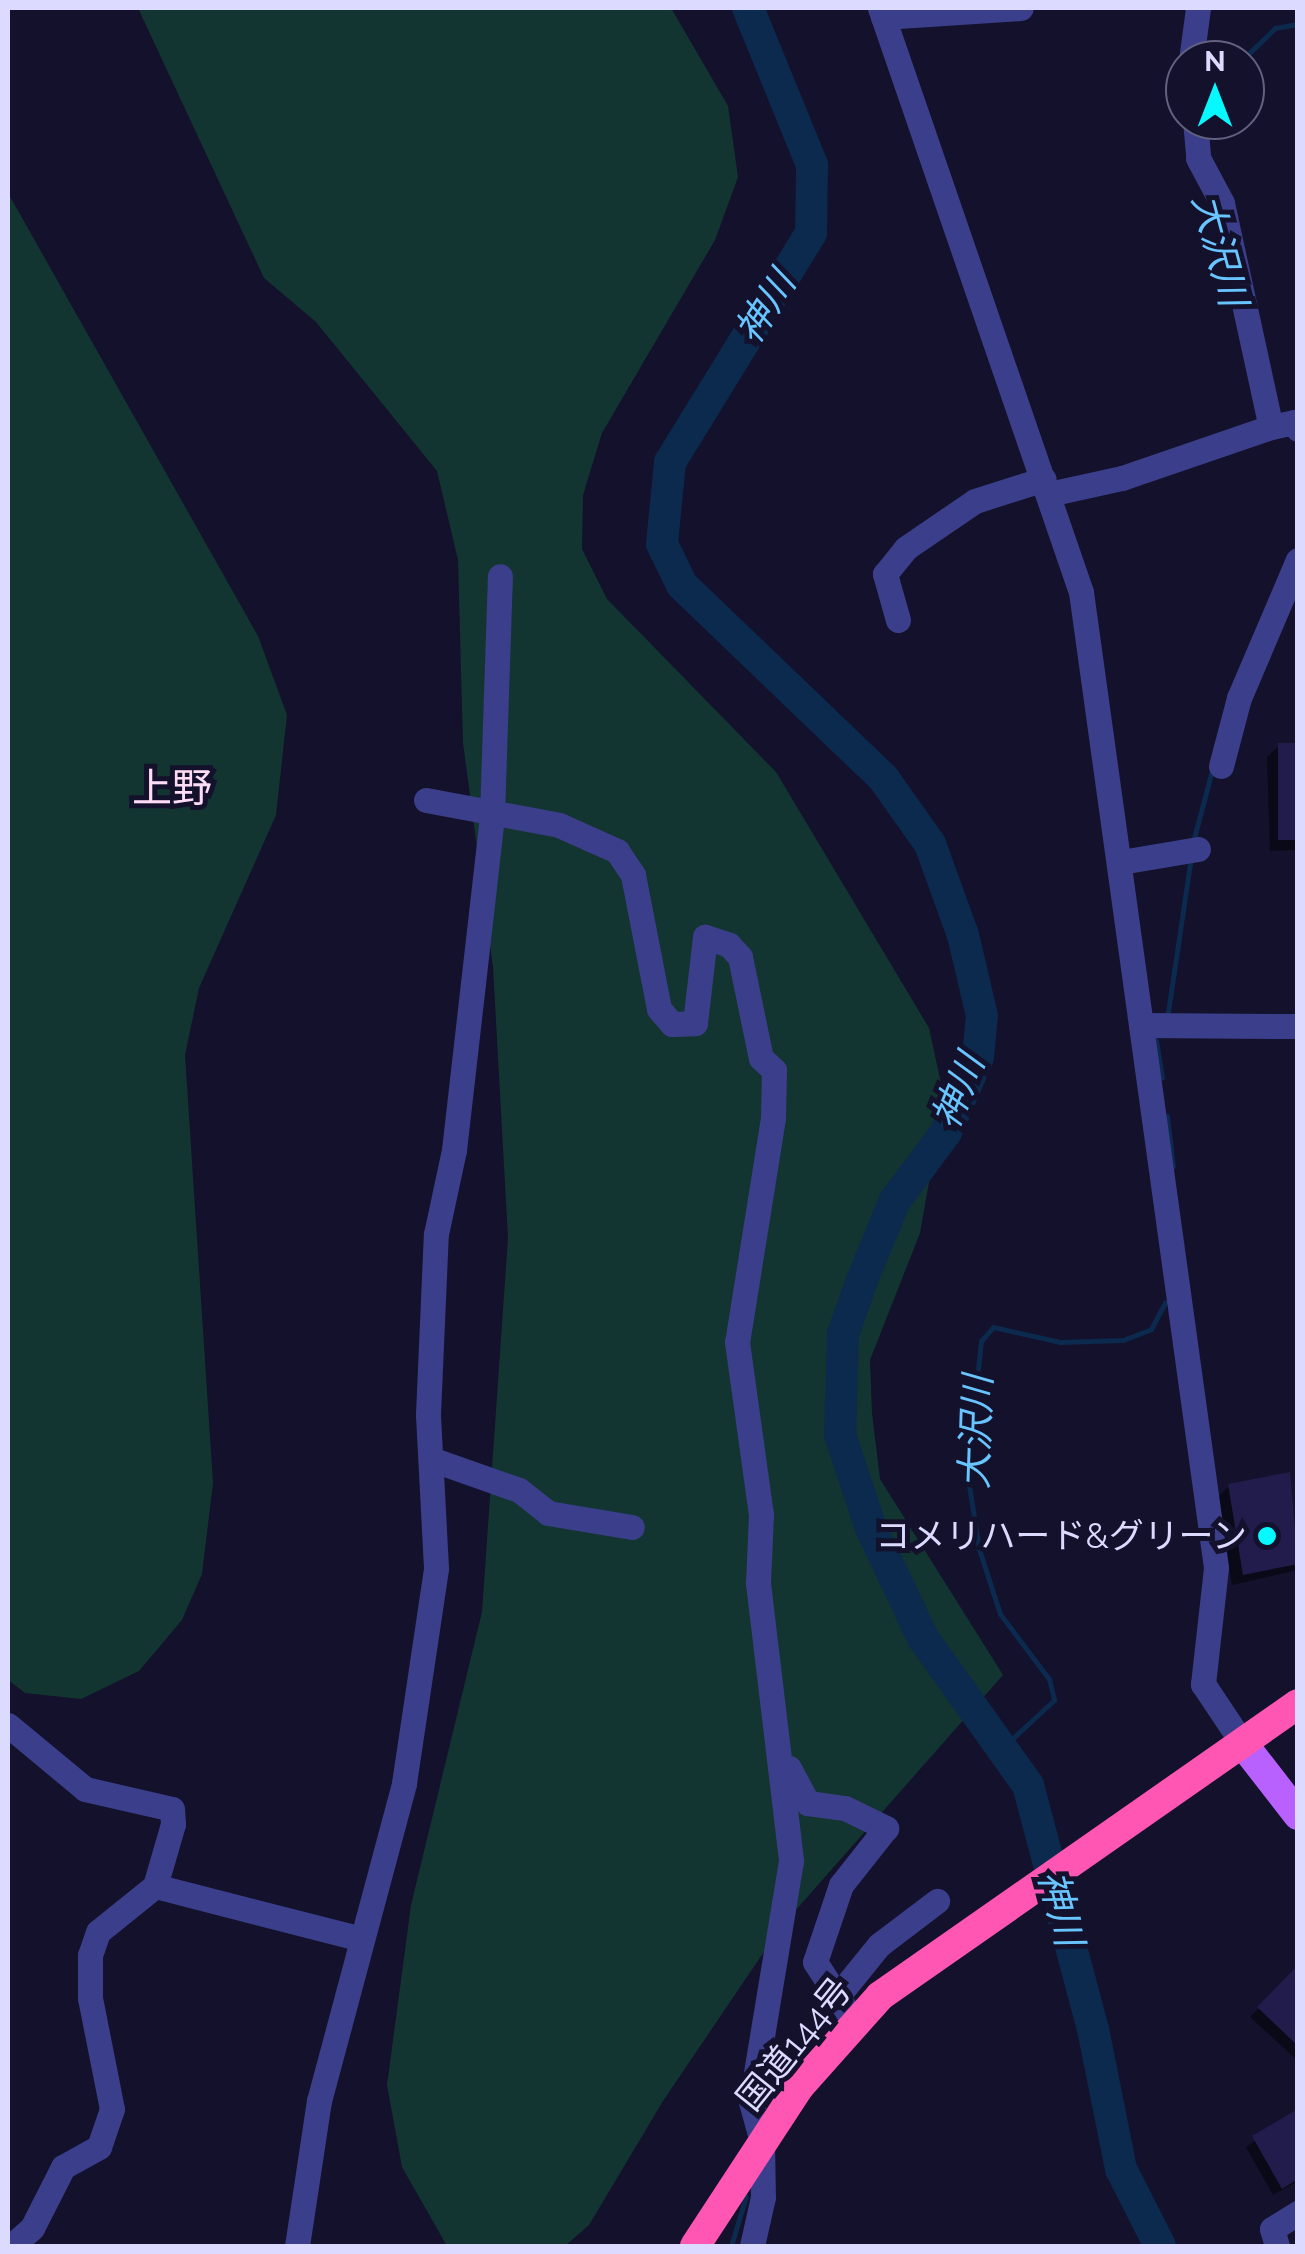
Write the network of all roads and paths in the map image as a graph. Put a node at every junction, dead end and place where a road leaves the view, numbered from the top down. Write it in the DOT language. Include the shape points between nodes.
graph roads {
  1 [pos="1021,8"];
  2 [pos="1198,8"];
  3 [pos="881,12"];
  4 [pos="1194,40"];
  5 [pos="1197,140"];
  6 [pos="1271,427"];
  7 [pos="1298,429"];
  8 [pos="1046,487"];
  9 [pos="1298,560"];
  10 [pos="500,576"];
  11 [pos="898,620"];
  12 [pos="1285,620"];
  13 [pos="1220,766"];
  14 [pos="426,800"];
  15 [pos="492,815"];
  16 [pos="1193,850"];
  17 [pos="1120,862"];
  18 [pos="1142,1024"];
  19 [pos="1298,1026"];
  20 [pos="431,1459"];
  21 [pos="632,1527"];
  22 [pos="1298,1704"];
  23 [pos="8,1726"];
  24 [pos="1242,1744"];
  25 [pos="777,1746"];
  26 [pos="1298,1815"];
  27 [pos="156,1886"];
  28 [pos="937,1900"];
  29 [pos="361,1939"];
  30 [pos="845,2010"];
  31 [pos="762,2142"];
  32 [pos="1298,2213"];
  33 [pos="11,2246"];
  34 [pos="297,2246"];
  35 [pos="694,2246"];
  36 [pos="752,2246"];
  37 [pos="1277,2246"];
  1 -- 3 [label="street"];
  2 -- 4 [label="street"];
  3 -- 8 [label="street"];
  5 -- 6 [label="street" via="1198,158 1222,202"];
  6 -- 7 [label="street" via="1294,422"];
  6 -- 8 [label="street" via="1122,478"];
  8 -- 11 [label="street" via="974,500 906,548 885,574"];
  8 -- 17 [label="street" via="1081,592"];
  9 -- 12 [label="street"];
  10 -- 15 [label="street"];
  12 -- 13 [label="street" via="1239,698"];
  14 -- 15 [label="street"];
  15 -- 20 [label="street" via="454,1150 436,1234"];
  15 -- 25 [label="street" via="559,826 617,851 633,876 659,1009 672,1024 694,1023 700,1008 706,937 729,945 740,958 761,1058 774,1070 773,1118 738,1342 761,1514 758,1583"];
  16 -- 17 [label="street"];
  17 -- 18 [label="street"];
  18 -- 19 [label="street"];
  18 -- 24 [label="street" via="1216,1568 1203,1684"];
  20 -- 21 [label="street" via="519,1490 548,1513"];
  20 -- 29 [label="street" via="436,1568 426,1646 404,1783"];
  22 -- 24 [label="highway"];
  23 -- 27 [label="street" via="85,1789 172,1810"];
  24 -- 26 [label="main road"];
  24 -- 30 [label="highway, 国道144号"];
  25 -- 30 [label="street" via="808,1803 846,1808 886,1828 841,1885 814,1962"];
  25 -- 31 [label="street" via="792,1860 750,2102"];
  27 -- 29 [label="street"];
  27 -- 33 [label="street" via="98,1932 90,1956 92,2014 112,2109 98,2147 63,2167 32,2228"];
  28 -- 30 [label="street" via="879,1945"];
  29 -- 34 [label="street" via="319,2101"];
  30 -- 31 [label="highway, 国道144号"];
  31 -- 35 [label="highway, 国道144号"];
  31 -- 36 [label="street" via="763,2197"];
  32 -- 37 [label="street" via="1272,2229"];
}
